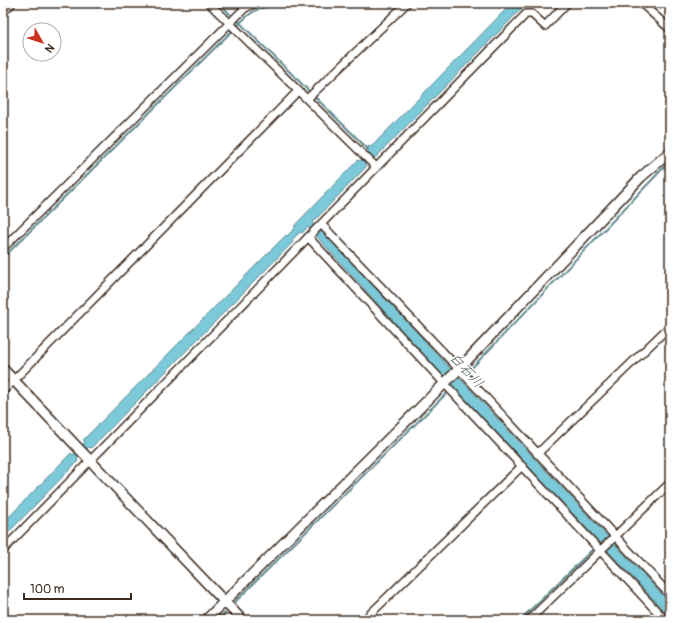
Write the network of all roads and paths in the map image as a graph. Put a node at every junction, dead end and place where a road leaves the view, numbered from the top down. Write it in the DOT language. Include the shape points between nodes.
graph roads {
  1 [pos="12,3"];
  2 [pos="209,3"];
  3 [pos="256,3"];
  4 [pos="407,3"];
  5 [pos="567,3"];
  6 [pos="642,3"];
  7 [pos="3,12"];
  8 [pos="233,27"];
  9 [pos="670,29"];
  10 [pos="298,91"];
  11 [pos="307,99"];
  12 [pos="670,152"];
  13 [pos="376,167"];
  14 [pos="320,226"];
  15 [pos="310,235"];
  16 [pos="3,248"];
  17 [pos="670,326"];
  18 [pos="3,369"];
  19 [pos="461,372"];
  20 [pos="14,380"];
  21 [pos="448,385"];
  22 [pos="3,391"];
  23 [pos="537,454"];
  24 [pos="88,458"];
  25 [pos="522,466"];
  26 [pos="670,483"];
  27 [pos="614,537"];
  28 [pos="598,549"];
  29 [pos="3,550"];
  30 [pos="670,595"];
  31 [pos="224,601"];
  32 [pos="206,620"];
  33 [pos="242,620"];
  34 [pos="364,620"];
  35 [pos="529,620"];
  36 [pos="665,620"];
  1 -- 7 [label="street"];
  2 -- 8 [label="street"];
  3 -- 8 [label="street" via="245,8"];
  4 -- 11 [label="street"];
  5 -- 13 [label="street" via="546,26 532,14 526,14"];
  6 -- 9 [label="street"];
  8 -- 10 [label="street"];
  8 -- 16 [label="street"];
  10 -- 11 [label="street"];
  10 -- 20 [label="street"];
  11 -- 13 [label="street"];
  12 -- 19 [label="street" via="642,177"];
  13 -- 14 [label="street"];
  14 -- 15 [label="street"];
  14 -- 19 [label="street"];
  15 -- 21 [label="street"];
  15 -- 24 [label="street"];
  17 -- 23 [label="street"];
  18 -- 20 [label="street"];
  19 -- 21 [label="street"];
  19 -- 23 [label="street"];
  20 -- 22 [label="street"];
  20 -- 24 [label="street"];
  21 -- 25 [label="street"];
  21 -- 31 [label="street"];
  23 -- 27 [label="street"];
  24 -- 29 [label="street"];
  24 -- 31 [label="street"];
  25 -- 28 [label="street"];
  25 -- 34 [label="street"];
  26 -- 27 [label="street"];
  27 -- 28 [label="street"];
  27 -- 30 [label="street"];
  28 -- 35 [label="street"];
  28 -- 36 [label="street"];
  31 -- 32 [label="street"];
  31 -- 33 [label="street"];
}
